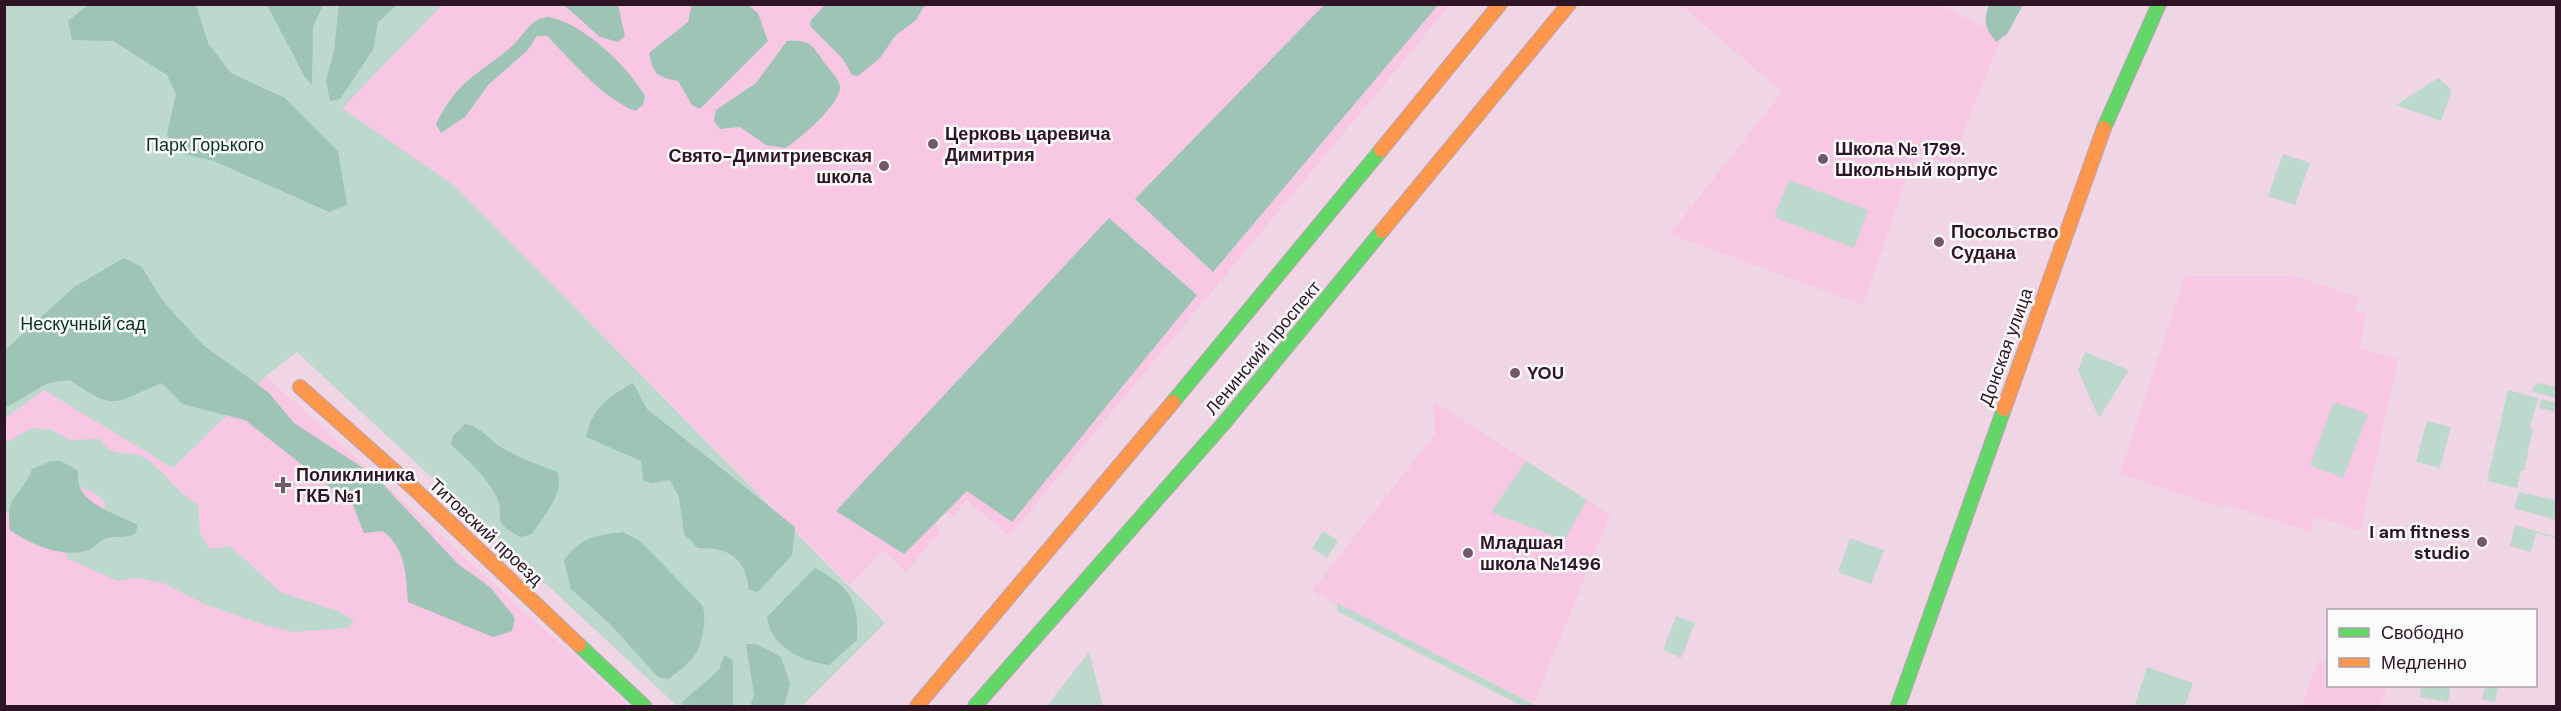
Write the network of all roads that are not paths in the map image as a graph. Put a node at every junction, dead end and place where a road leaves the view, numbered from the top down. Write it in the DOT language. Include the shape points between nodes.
graph roads {
  1 [pos="1500,4"];
  2 [pos="1569,4"];
  3 [pos="2159,4"];
  4 [pos="300,387"];
  5 [pos="644,706"];
  6 [pos="917,706"];
  7 [pos="975,706"];
  8 [pos="1898,706"];
  1 -- 6 [label="main road, Ленинский проспект" via="1241,322"];
  2 -- 7 [label="main road, Ленинский проспект" via="1232,413"];
  3 -- 8 [label="main road, Донская улица" via="2105,128"];
  4 -- 5 [label="main road, Титовский проезд" via="408,483"];
}
